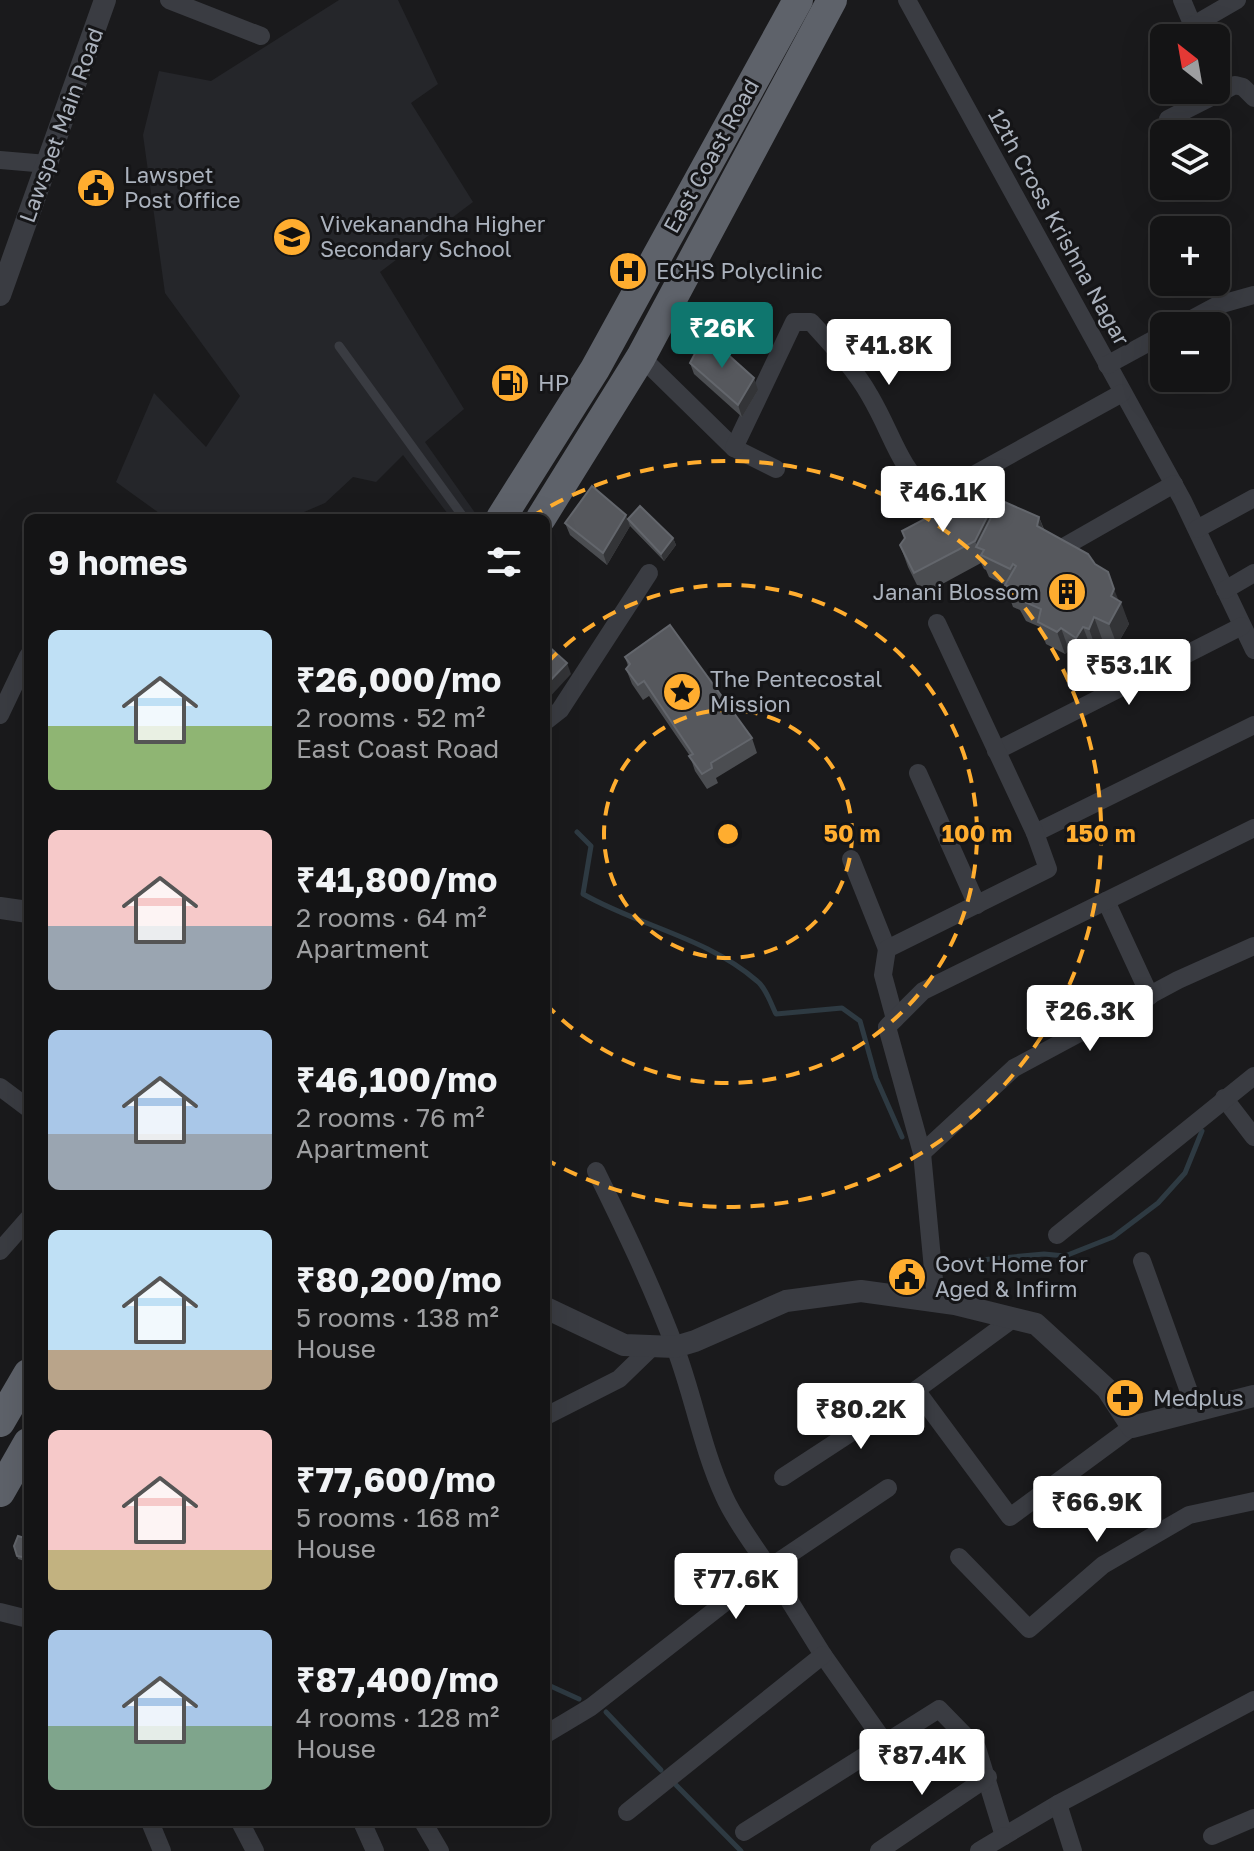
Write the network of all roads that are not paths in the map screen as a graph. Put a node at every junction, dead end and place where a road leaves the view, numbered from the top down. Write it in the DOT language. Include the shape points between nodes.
graph roads {
  1 [pos="105,0"];
  2 [pos="169,0"];
  3 [pos="798,0"];
  4 [pos="832,0"];
  5 [pos="907,0"];
  6 [pos="1182,0"];
  7 [pos="1237,0"];
  8 [pos="1192,24"];
  9 [pos="1206,24"];
  10 [pos="261,36"];
  11 [pos="1230,84"];
  12 [pos="1254,98"];
  13 [pos="1189,104"];
  14 [pos="1168,119"];
  15 [pos="0,160"];
  16 [pos="47,164"];
  17 [pos="0,295"];
  18 [pos="1254,295"];
  19 [pos="1205,312"];
  20 [pos="1150,342"];
  21 [pos="339,346"];
  22 [pos="641,357"];
  23 [pos="1107,365"];
  24 [pos="1122,393"];
  25 [pos="734,448"];
  26 [pos="776,469"];
  27 [pos="1174,484"];
  28 [pos="1254,498"];
  29 [pos="461,514"];
  30 [pos="504,514"];
  31 [pos="543,514"];
  32 [pos="1197,529"];
  33 [pos="1060,549"];
  34 [pos="649,573"];
  35 [pos="1254,573"];
  36 [pos="1225,590"];
  37 [pos="937,623"];
  38 [pos="1242,626"];
  39 [pos="1254,650"];
  40 [pos="24,664"];
  41 [pos="0,715"];
  42 [pos="550,718"];
  43 [pos="1254,725"];
  44 [pos="996,751"];
  45 [pos="918,773"];
  46 [pos="1254,828"];
  47 [pos="1035,833"];
  48 [pos="851,859"];
  49 [pos="1106,901"];
  50 [pos="977,905"];
  51 [pos="0,908"];
  52 [pos="24,911"];
  53 [pos="1254,946"];
  54 [pos="887,949"];
  55 [pos="1150,996"];
  56 [pos="895,1019"];
  57 [pos="1254,1076"];
  58 [pos="0,1087"];
  59 [pos="1224,1098"];
  60 [pos="24,1105"];
  61 [pos="1254,1137"];
  62 [pos="922,1153"];
  63 [pos="596,1171"];
  64 [pos="24,1224"];
  65 [pos="1057,1235"];
  66 [pos="0,1251"];
  67 [pos="1142,1261"];
  68 [pos="936,1301"];
  69 [pos="550,1310"];
  70 [pos="1014,1318"];
  71 [pos="664,1346"];
  72 [pos="24,1381"];
  73 [pos="916,1390"];
  74 [pos="1254,1396"];
  75 [pos="1196,1411"];
  76 [pos="550,1414"];
  77 [pos="0,1422"];
  78 [pos="1132,1427"];
  79 [pos="24,1450"];
  80 [pos="783,1477"];
  81 [pos="888,1488"];
  82 [pos="0,1492"];
  83 [pos="1253,1503"];
  84 [pos="959,1557"];
  85 [pos="769,1568"];
  86 [pos="0,1612"];
  87 [pos="24,1618"];
  88 [pos="823,1655"];
  89 [pos="1254,1700"];
  90 [pos="550,1732"];
  91 [pos="885,1743"];
  92 [pos="988,1777"];
  93 [pos="1058,1804"];
  94 [pos="627,1812"];
  95 [pos="1254,1818"];
  96 [pos="152,1826"];
  97 [pos="242,1826"];
  98 [pos="364,1826"];
  99 [pos="425,1826"];
  100 [pos="744,1832"];
  101 [pos="1004,1836"];
  102 [pos="1212,1836"];
  103 [pos="887,1849"];
  104 [pos="162,1851"];
  105 [pos="255,1851"];
  106 [pos="375,1851"];
  107 [pos="440,1851"];
  108 [pos="979,1851"];
  109 [pos="1073,1851"];
  1 -- 16 [label="street, Lawspet Main Road"];
  2 -- 10 [label="street"];
  3 -- 30 [label="highway, East Coast Road" via="595,369"];
  4 -- 22 [label="highway, East Coast Road"];
  5 -- 23 [label="street, 12th Cross Krishna Nagar"];
  6 -- 8 [label="street"];
  7 -- 9 [label="street"];
  11 -- 12 [label="street"];
  13 -- 14 [label="street"];
  15 -- 16 [label="street"];
  16 -- 17 [label="street, Lawspet Main Road"];
  18 -- 19 [label="street"];
  20 -- 23 [label="street"];
  21 -- 29 [label="lane"];
  22 -- 25 [label="street"];
  22 -- 31 [label="highway, East Coast Road"];
  23 -- 24 [label="street, 12th Cross Krishna Nagar"];
  24 -- 25 [label="street" via="932,498 907,473 870,395 841,354 811,322 794,322"];
  24 -- 27 [label="street, 12th Cross Krishna Nagar"];
  25 -- 26 [label="street"];
  27 -- 32 [label="street, 12th Cross Krishna Nagar"];
  27 -- 33 [label="street"];
  28 -- 32 [label="street"];
  32 -- 36 [label="street, 12th Cross Krishna Nagar"];
  34 -- 42 [label="street"];
  35 -- 36 [label="street"];
  36 -- 38 [label="street, 12th Cross Krishna Nagar"];
  37 -- 44 [label="street"];
  38 -- 39 [label="street, 12th Cross Krishna Nagar"];
  38 -- 44 [label="street"];
  40 -- 41 [label="street"];
  43 -- 47 [label="street"];
  44 -- 47 [label="street"];
  45 -- 50 [label="street"];
  46 -- 49 [label="street"];
  47 -- 50 [label="street" via="1048,869"];
  48 -- 54 [label="street"];
  49 -- 55 [label="street"];
  49 -- 56 [label="street" via="923,991"];
  50 -- 54 [label="street"];
  51 -- 52 [label="street"];
  53 -- 55 [label="street"];
  54 -- 56 [label="street" via="883,975"];
  55 -- 62 [label="street" via="1014,1068"];
  56 -- 62 [label="street" via="887,1027"];
  57 -- 59 [label="street"];
  58 -- 60 [label="street"];
  59 -- 61 [label="street"];
  59 -- 65 [label="street"];
  62 -- 68 [label="street"];
  63 -- 71 [label="street" via="641,1264"];
  64 -- 66 [label="street"];
  67 -- 75 [label="street"];
  68 -- 70 [label="street"];
  68 -- 71 [label="street" via="861,1291 786,1301 695,1341"];
  69 -- 71 [label="street" via="624,1345"];
  70 -- 73 [label="street"];
  70 -- 78 [label="street" via="1036,1324 1107,1389"];
  71 -- 76 [label="street" via="619,1379"];
  71 -- 85 [label="street" via="689,1386 696,1425 725,1498"];
  72 -- 77 [label="highway"];
  73 -- 78 [label="street" via="1010,1517"];
  73 -- 80 [label="street"];
  74 -- 75 [label="street"];
  75 -- 78 [label="street"];
  79 -- 82 [label="highway"];
  81 -- 85 [label="street"];
  83 -- 84 [label="street" via="1189,1515 1103,1565 1029,1629"];
  85 -- 88 [label="street"];
  85 -- 90 [label="street" via="591,1707"];
  86 -- 87 [label="street"];
  88 -- 91 [label="street"];
  88 -- 94 [label="street"];
  89 -- 93 [label="street"];
  91 -- 92 [label="street" via="939,1709 977,1748"];
  91 -- 100 [label="street"];
  92 -- 101 [label="street"];
  92 -- 103 [label="street"];
  93 -- 101 [label="street"];
  93 -- 109 [label="street"];
  95 -- 102 [label="street"];
  96 -- 104 [label="street"];
  97 -- 105 [label="street"];
  98 -- 106 [label="street"];
  99 -- 107 [label="street"];
  101 -- 108 [label="street"];
}
